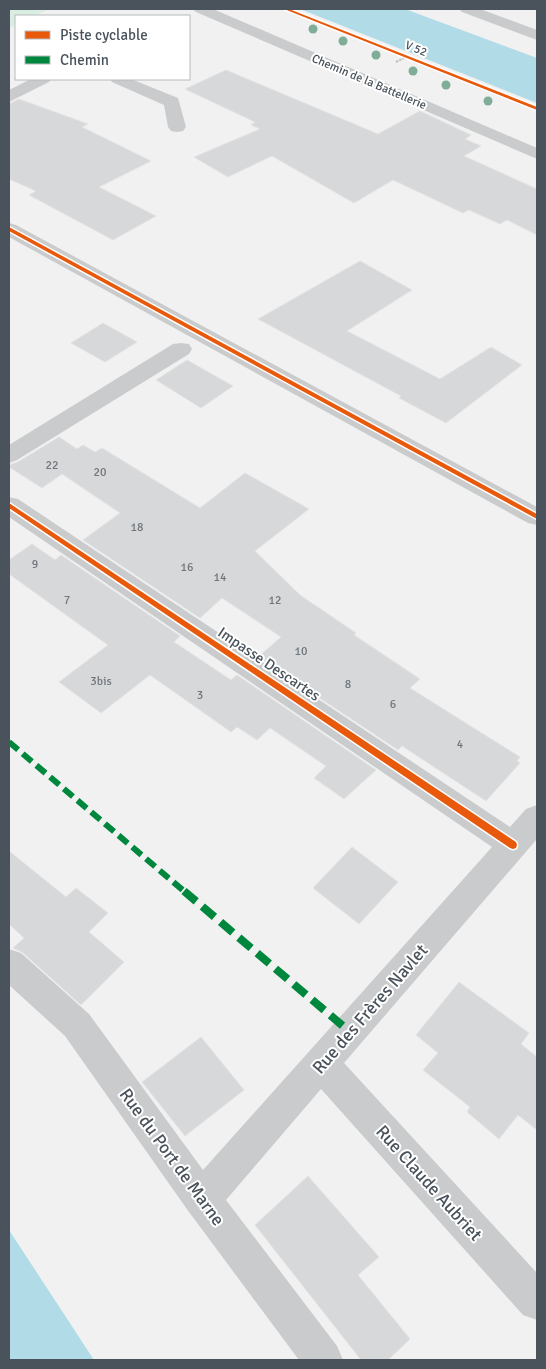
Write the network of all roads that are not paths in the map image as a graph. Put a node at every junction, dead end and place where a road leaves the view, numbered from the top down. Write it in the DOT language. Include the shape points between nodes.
graph roads {
  1 [pos="467,9"];
  2 [pos="197,10"];
  3 [pos="537,36"];
  4 [pos="41,80"];
  5 [pos="120,80"];
  6 [pos="9,98"];
  7 [pos="178,127"];
  8 [pos="508,142"];
  9 [pos="537,154"];
  10 [pos="537,164"];
  11 [pos="9,229"];
  12 [pos="181,349"];
  13 [pos="9,455"];
  14 [pos="9,505"];
  15 [pos="537,517"];
  16 [pos="537,818"];
  17 [pos="514,845"];
  18 [pos="9,964"];
  19 [pos="321,1064"];
  20 [pos="202,1199"];
  21 [pos="537,1301"];
  22 [pos="323,1360"];
  1 -- 3 [label="street"];
  2 -- 8 [label="street, Chemin de la Battellerie"];
  4 -- 6 [label="street"];
  5 -- 7 [label="street" via="172,102"];
  8 -- 9 [label="street, Chemin de la Battellerie"];
  8 -- 10 [label="street"];
  11 -- 15 [label="street"];
  12 -- 13 [label="street"];
  14 -- 17 [label="street, Impasse Descartes"];
  16 -- 17 [label="street, Rue des Frères Navlet"];
  17 -- 19 [label="street, Rue des Frères Navlet"];
  18 -- 20 [label="street, Rue du Port de Marne" via="77,1025"];
  19 -- 20 [label="street, Rue des Frères Navlet"];
  19 -- 21 [label="street, Rue Claude Aubriet"];
  20 -- 22 [label="street, Rue du Port de Marne"];
}
